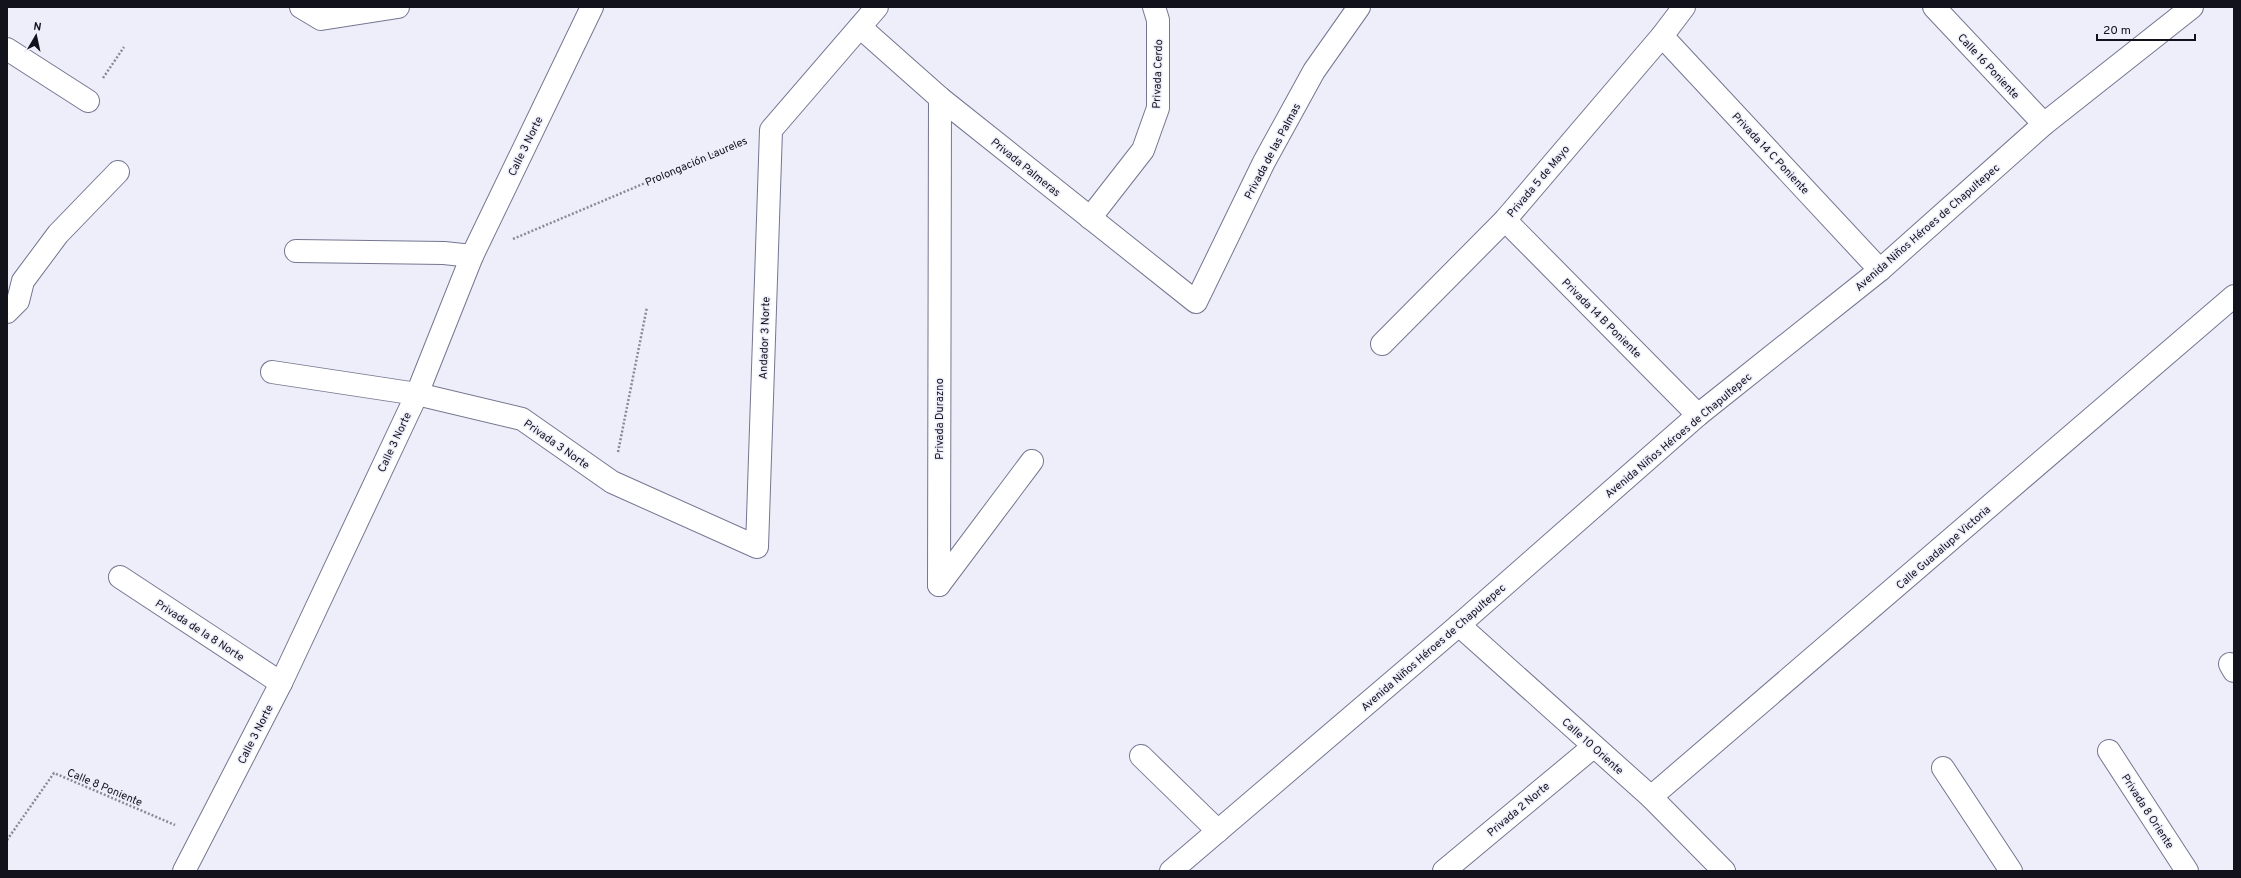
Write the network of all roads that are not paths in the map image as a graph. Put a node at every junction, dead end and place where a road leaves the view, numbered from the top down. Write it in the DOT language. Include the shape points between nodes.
graph roads {
  1 [pos="301,7"];
  2 [pos="398,7"];
  3 [pos="592,7"];
  4 [pos="877,7"];
  5 [pos="1154,7"];
  6 [pos="1359,7"];
  7 [pos="1684,7"];
  8 [pos="1934,7"];
  9 [pos="2192,7"];
  10 [pos="860,27"];
  11 [pos="1662,36"];
  12 [pos="7,49"];
  13 [pos="940,98"];
  14 [pos="88,101"];
  15 [pos="2044,124"];
  16 [pos="118,172"];
  17 [pos="1090,218"];
  18 [pos="1505,220"];
  19 [pos="296,251"];
  20 [pos="472,256"];
  21 [pos="1880,270"];
  22 [pos="2234,296"];
  23 [pos="11,302"];
  24 [pos="1196,302"];
  25 [pos="1382,344"];
  26 [pos="272,372"];
  27 [pos="417,394"];
  28 [pos="1698,415"];
  29 [pos="1032,461"];
  30 [pos="757,547"];
  31 [pos="120,577"];
  32 [pos="1459,625"];
  33 [pos="281,683"];
  34 [pos="1593,747"];
  35 [pos="2109,751"];
  36 [pos="1142,756"];
  37 [pos="1943,768"];
  38 [pos="1652,797"];
  39 [pos="1218,831"];
  40 [pos="184,871"];
  41 [pos="1171,871"];
  42 [pos="1444,871"];
  43 [pos="1724,871"];
  44 [pos="2011,871"];
  45 [pos="2187,871"];
  1 -- 2 [label="street" via="321,19"];
  3 -- 20 [label="street, Calle 3 Norte"];
  4 -- 10 [label="street"];
  5 -- 17 [label="street, Privada Cerdo" via="1158,20 1158,108 1143,150"];
  6 -- 24 [label="street, Privada de las Palmas" via="1314,71 1264,162"];
  7 -- 11 [label="street, Privada 5 de Mayo"];
  8 -- 15 [label="street, Calle 16 Poniente"];
  9 -- 15 [label="street, Avenida Niños Héroes de Chapultepec"];
  10 -- 13 [label="street, Privada Palmeras"];
  10 -- 30 [label="street, Andador 3 Norte" via="771,130"];
  11 -- 18 [label="street, Privada 5 de Mayo"];
  11 -- 21 [label="street, Privada 14 C Poniente"];
  12 -- 14 [label="street"];
  13 -- 17 [label="street, Privada Palmeras"];
  13 -- 29 [label="street, Privada Durazno" via="939,585"];
  15 -- 21 [label="street, Avenida Niños Héroes de Chapultepec"];
  16 -- 23 [label="street" via="54,240 22,281"];
  17 -- 24 [label="street, Privada Palmeras"];
  18 -- 25 [label="street, Privada 5 de Mayo"];
  18 -- 28 [label="street, Privada 14 B Poniente"];
  19 -- 20 [label="street" via="444,253"];
  20 -- 27 [label="street, Calle 3 Norte"];
  21 -- 28 [label="street, Avenida Niños Héroes de Chapultepec"];
  22 -- 38 [label="street, Calle Guadalupe Victoria"];
  26 -- 27 [label="street, Privada 3 Norte"];
  27 -- 30 [label="street, Privada 3 Norte" via="522,419 612,482"];
  27 -- 33 [label="street, Calle 3 Norte"];
  28 -- 32 [label="street, Avenida Niños Héroes de Chapultepec"];
  31 -- 33 [label="street, Privada de la 8 Norte"];
  32 -- 34 [label="street, Calle 10 Oriente"];
  32 -- 39 [label="street, Avenida Niños Héroes de Chapultepec"];
  33 -- 40 [label="street, Calle 3 Norte"];
  34 -- 38 [label="street, Calle 10 Oriente"];
  34 -- 42 [label="street, Privada 2 Norte"];
  35 -- 45 [label="street, Privada 8 Oriente"];
  36 -- 39 [label="street"];
  37 -- 44 [label="street"];
  38 -- 43 [label="street, Calle 10 Oriente"];
  39 -- 41 [label="street, Avenida Niños Héroes de Chapultepec"];
}
